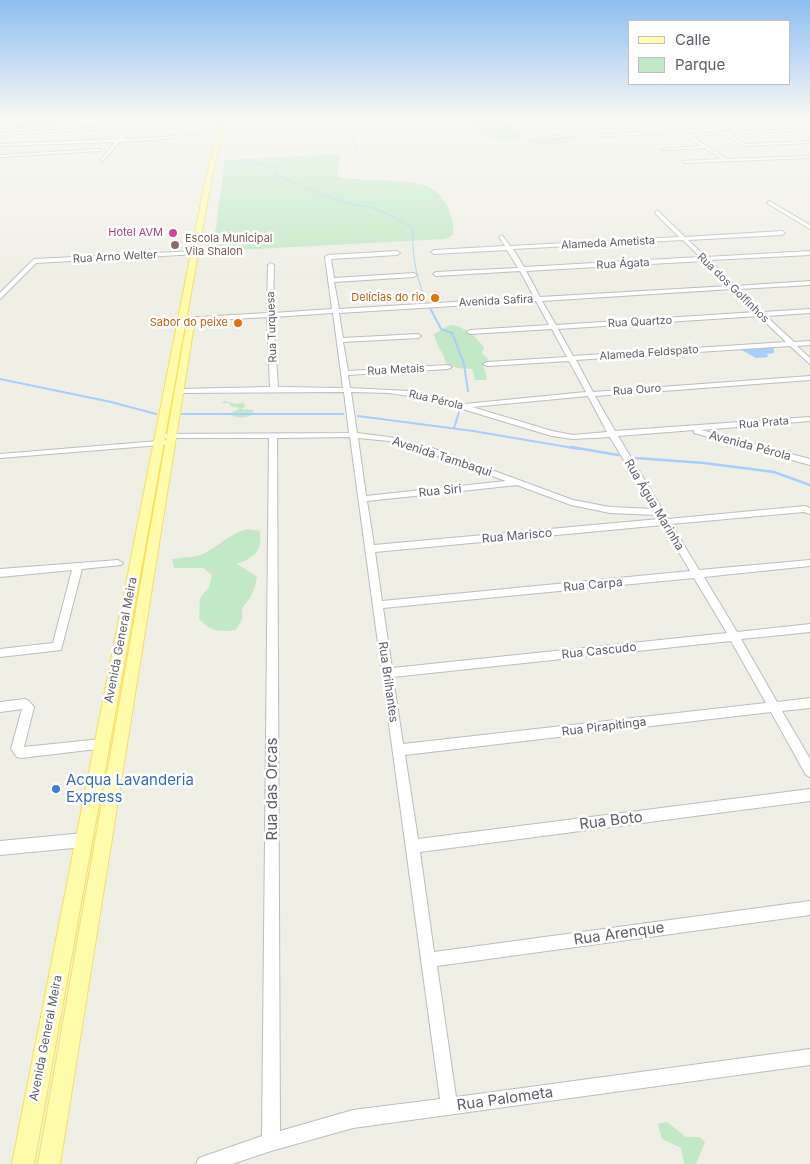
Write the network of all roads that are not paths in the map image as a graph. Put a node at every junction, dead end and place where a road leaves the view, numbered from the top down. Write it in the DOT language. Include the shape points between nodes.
graph roads {
  1 [pos="215,172"];
  2 [pos="769,202"];
  3 [pos="657,212"];
  4 [pos="810,227"];
  5 [pos="782,233"];
  6 [pos="502,237"];
  7 [pos="683,238"];
  8 [pos="510,248"];
  9 [pos="434,252"];
  10 [pos="200,253"];
  11 [pos="810,253"];
  12 [pos="397,254"];
  13 [pos="703,259"];
  14 [pos="271,265"];
  15 [pos="522,269"];
  16 [pos="436,274"];
  17 [pos="414,275"];
  18 [pos="810,278"];
  19 [pos="331,280"];
  20 [pos="810,283"];
  21 [pos="732,285"];
  22 [pos="537,296"];
  23 [pos="0,297"];
  24 [pos="335,308"];
  25 [pos="810,311"];
  26 [pos="270,312"];
  27 [pos="761,315"];
  28 [pos="187,317"];
  29 [pos="553,327"];
  30 [pos="470,332"];
  31 [pos="418,336"];
  32 [pos="340,340"];
  33 [pos="810,343"];
  34 [pos="791,344"];
  35 [pos="570,358"];
  36 [pos="810,362"];
  37 [pos="487,364"];
  38 [pos="448,367"];
  39 [pos="344,373"];
  40 [pos="810,378"];
  41 [pos="274,389"];
  42 [pos="346,390"];
  43 [pos="179,391"];
  44 [pos="590,394"];
  45 [pos="464,406"];
  46 [pos="810,419"];
  47 [pos="689,429"];
  48 [pos="273,435"];
  49 [pos="354,435"];
  50 [pos="613,435"];
  51 [pos="165,439"];
  52 [pos="0,456"];
  53 [pos="810,462"];
  54 [pos="519,483"];
  55 [pos="362,499"];
  56 [pos="810,511"];
  57 [pos="658,512"];
  58 [pos="664,522"];
  59 [pos="370,549"];
  60 [pos="126,563"];
  61 [pos="810,563"];
  62 [pos="78,566"];
  63 [pos="0,573"];
  64 [pos="696,575"];
  65 [pos="377,605"];
  66 [pos="810,628"];
  67 [pos="734,636"];
  68 [pos="0,653"];
  69 [pos="387,673"];
  70 [pos="810,703"];
  71 [pos="0,707"];
  72 [pos="772,707"];
  73 [pos="101,744"];
  74 [pos="398,750"];
  75 [pos="810,771"];
  76 [pos="810,796"];
  77 [pos="84,840"];
  78 [pos="413,846"];
  79 [pos="0,848"];
  80 [pos="810,908"];
  81 [pos="429,960"];
  82 [pos="810,1057"];
  83 [pos="449,1106"];
  84 [pos="270,1142"];
  85 [pos="23,1164"];
  86 [pos="49,1164"];
  87 [pos="205,1164"];
  1 -- 10 [label="main road, Avenida General Meira"];
  2 -- 4 [label="street"];
  3 -- 7 [label="street, Rua dos Golfinhos"];
  5 -- 7 [label="street, Alameda Ametista"];
  6 -- 8 [label="street, Rua Água Marinha"];
  7 -- 8 [label="street, Alameda Ametista"];
  7 -- 13 [label="street, Rua dos Golfinhos"];
  8 -- 9 [label="street, Alameda Ametista"];
  8 -- 15 [label="street, Rua Água Marinha"];
  10 -- 23 [label="street, Rua Arno Welter" via="34,261"];
  10 -- 28 [label="main road, Avenida General Meira"];
  11 -- 13 [label="street, Rua Ágata"];
  12 -- 19 [label="street, Rua Brilhantes" via="328,257"];
  13 -- 15 [label="street, Rua Ágata"];
  13 -- 21 [label="street, Rua dos Golfinhos"];
  14 -- 26 [label="street, Rua Turquesa"];
  15 -- 16 [label="street, Rua Ágata"];
  15 -- 22 [label="street, Rua Água Marinha"];
  17 -- 19 [label="street"];
  18 -- 21 [label="street, Avenida Safira"];
  19 -- 24 [label="street, Rua Brilhantes"];
  20 -- 21 [label="street, Avenida Safira"];
  21 -- 22 [label="street, Avenida Safira"];
  21 -- 27 [label="street, Rua dos Golfinhos"];
  22 -- 24 [label="street, Avenida Safira"];
  22 -- 29 [label="street, Rua Água Marinha"];
  24 -- 26 [label="street, Avenida Safira"];
  24 -- 32 [label="street, Rua Brilhantes"];
  25 -- 27 [label="street, Rua Quartzo"];
  26 -- 28 [label="street, Avenida Safira"];
  26 -- 41 [label="street, Rua Turquesa"];
  27 -- 29 [label="street, Rua Quartzo"];
  27 -- 34 [label="street, Rua dos Golfinhos"];
  28 -- 43 [label="main road, Avenida General Meira"];
  28 -- 51 [label="main road, Avenida General Meira"];
  29 -- 30 [label="street, Rua Quartzo"];
  29 -- 35 [label="street, Rua Água Marinha"];
  31 -- 32 [label="street"];
  32 -- 39 [label="street, Rua Brilhantes"];
  33 -- 34 [label="street, Alameda Feldspato"];
  34 -- 35 [label="street, Alameda Feldspato"];
  34 -- 36 [label="street, Rua dos Golfinhos"];
  35 -- 37 [label="street, Alameda Feldspato"];
  35 -- 44 [label="street, Rua Água Marinha"];
  38 -- 39 [label="street, Rua Metais"];
  39 -- 42 [label="street, Rua Brilhantes"];
  40 -- 44 [label="street, Rua Ouro"];
  41 -- 42 [label="street, Rua Pérola"];
  41 -- 43 [label="street, Rua Pérola"];
  42 -- 45 [label="street, Rua Pérola" via="409,393"];
  42 -- 49 [label="street, Rua Brilhantes"];
  43 -- 51 [label="main road, Avenida General Meira"];
  44 -- 45 [label="street, Rua Ouro"];
  44 -- 50 [label="street, Rua Água Marinha"];
  45 -- 50 [label="street, Rua Pérola" via="548,434 573,437"];
  46 -- 47 [label="street, Rua Prata"];
  47 -- 50 [label="street, Rua Pérola"];
  47 -- 53 [label="street, Avenida Pérola"];
  48 -- 49 [label="street, Avenida Tambaqui"];
  48 -- 51 [label="street, Avenida Tambaqui"];
  48 -- 84 [label="street, Rua das Orcas"];
  49 -- 54 [label="street, Avenida Tambaqui" via="429,450"];
  49 -- 55 [label="street, Rua Brilhantes"];
  50 -- 57 [label="street, Rua Água Marinha"];
  51 -- 52 [label="street, Avenida Tambaqui"];
  51 -- 60 [label="main road, Avenida General Meira"];
  51 -- 86 [label="main road, Avenida General Meira"];
  54 -- 55 [label="street, Rua Siri"];
  54 -- 57 [label="street, Avenida Tambaqui" via="571,502 610,510"];
  55 -- 59 [label="street, Rua Brilhantes"];
  56 -- 58 [label="street"];
  57 -- 58 [label="street, Rua Água Marinha"];
  58 -- 59 [label="street, Rua Marisco"];
  58 -- 64 [label="street, Rua Água Marinha"];
  59 -- 65 [label="street, Rua Brilhantes"];
  60 -- 62 [label="street"];
  60 -- 73 [label="main road, Avenida General Meira"];
  61 -- 64 [label="street, Rua Carpa"];
  62 -- 63 [label="street"];
  62 -- 68 [label="street" via="57,647"];
  64 -- 65 [label="street, Rua Carpa"];
  64 -- 67 [label="street, Rua Água Marinha"];
  65 -- 69 [label="street, Rua Brilhantes"];
  66 -- 67 [label="street, Rua Cascudo"];
  67 -- 69 [label="street, Rua Cascudo"];
  67 -- 72 [label="street, Rua Água Marinha"];
  69 -- 74 [label="street, Rua Brilhantes"];
  70 -- 72 [label="street, Rua Pirapitinga"];
  71 -- 73 [label="street" via="25,704 28,707 17,749 21,753"];
  72 -- 74 [label="street, Rua Pirapitinga"];
  72 -- 75 [label="street, Rua Água Marinha"];
  73 -- 77 [label="main road, Avenida General Meira"];
  74 -- 78 [label="street, Rua Brilhantes"];
  76 -- 78 [label="street, Rua Boto"];
  77 -- 79 [label="street"];
  77 -- 85 [label="main road, Avenida General Meira"];
  78 -- 81 [label="street, Rua Brilhantes"];
  80 -- 81 [label="street, Rua Arenque"];
  81 -- 83 [label="street, Rua Brilhantes"];
  82 -- 83 [label="street, Rua Palometa"];
  83 -- 84 [label="street, Rua Palometa" via="353,1119"];
  84 -- 87 [label="street, Rua Palometa"];
}
